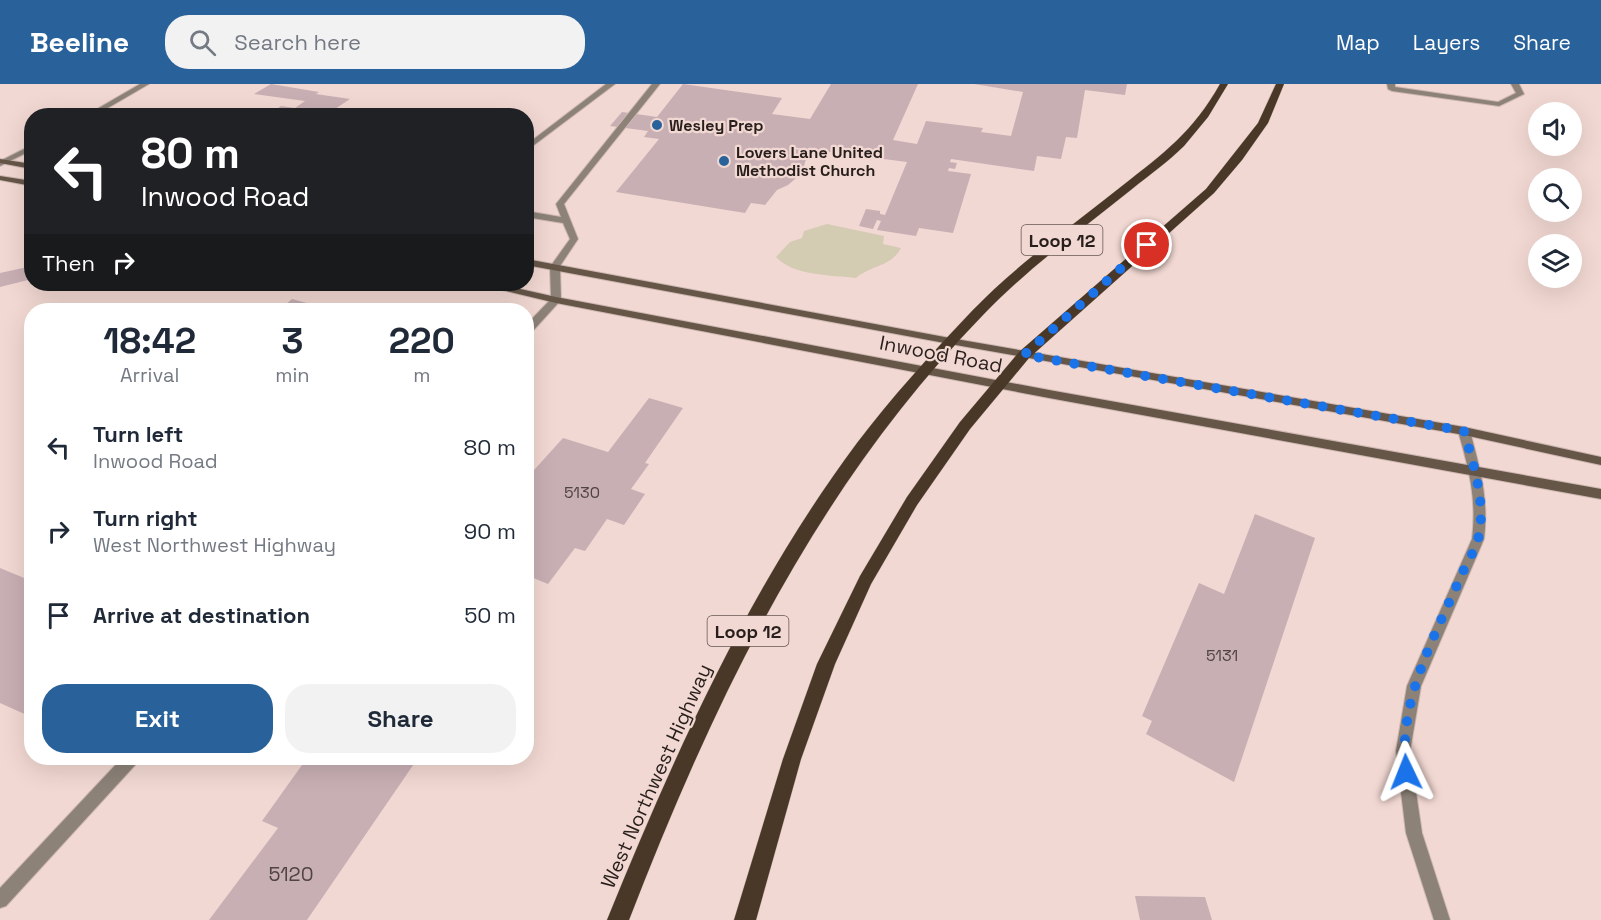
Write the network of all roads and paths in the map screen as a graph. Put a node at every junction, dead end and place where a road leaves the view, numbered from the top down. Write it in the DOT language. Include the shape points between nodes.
graph roads {
  1 [pos="144,84"];
  2 [pos="611,84"];
  3 [pos="656,84"];
  4 [pos="1224,84"];
  5 [pos="1280,84"];
  6 [pos="1391,84"];
  7 [pos="1515,84"];
  8 [pos="102,108"];
  9 [pos="534,143"];
  10 [pos="24,151"];
  11 [pos="2,162"];
  12 [pos="24,166"];
  13 [pos="0,178"];
  14 [pos="24,182"];
  15 [pos="534,215"];
  16 [pos="568,221"];
  17 [pos="534,263"];
  18 [pos="555,267"];
  19 [pos="518,291"];
  20 [pos="556,300"];
  21 [pos="534,323"];
  22 [pos="950,341"];
  23 [pos="1024,355"];
  24 [pos="926,370"];
  25 [pos="998,384"];
  26 [pos="1464,431"];
  27 [pos="1601,461"];
  28 [pos="1475,471"];
  29 [pos="1601,494"];
  30 [pos="125,765"];
  31 [pos="0,900"];
  32 [pos="618,920"];
  33 [pos="745,920"];
  34 [pos="1442,920"];
  1 -- 8 [label="street"];
  2 -- 9 [label="street"];
  3 -- 16 [label="street" via="560,204"];
  4 -- 22 [label="main road, West Northwest Highway / Loop 12" via="1180,145 1026,269"];
  5 -- 23 [label="main road, Loop 12" via="1263,123 1210,190"];
  6 -- 7 [label="street" via="1392,89 1498,104 1520,94"];
  10 -- 11 [label="street"];
  11 -- 12 [label="main road"];
  13 -- 14 [label="main road"];
  15 -- 16 [label="street"];
  16 -- 18 [label="street" via="574,239"];
  17 -- 18 [label="main road, Inwood Road"];
  18 -- 20 [label="street"];
  18 -- 22 [label="main road, Inwood Road"];
  19 -- 20 [label="main road, Inwood Road"];
  20 -- 21 [label="street"];
  20 -- 24 [label="main road, Inwood Road"];
  22 -- 23 [label="main road, Inwood Road"];
  22 -- 24 [label="main road, West Northwest Highway / Loop 12"];
  23 -- 25 [label="main road, Loop 12"];
  23 -- 26 [label="main road, Inwood Road"];
  24 -- 25 [label="main road, Inwood Road"];
  24 -- 32 [label="main road, West Northwest Highway / Loop 12" via="863,444 823,500 766,597 699,724"];
  25 -- 28 [label="main road, Inwood Road"];
  25 -- 33 [label="main road, Loop 12" via="930,470 871,567 826,664 787,775"];
  26 -- 27 [label="main road, Inwood Road"];
  26 -- 28 [label="street"];
  28 -- 29 [label="main road, Inwood Road"];
  28 -- 34 [label="street" via="1481,513 1478,539 1414,686 1403,751 1414,833"];
  30 -- 31 [label="street"];
}
